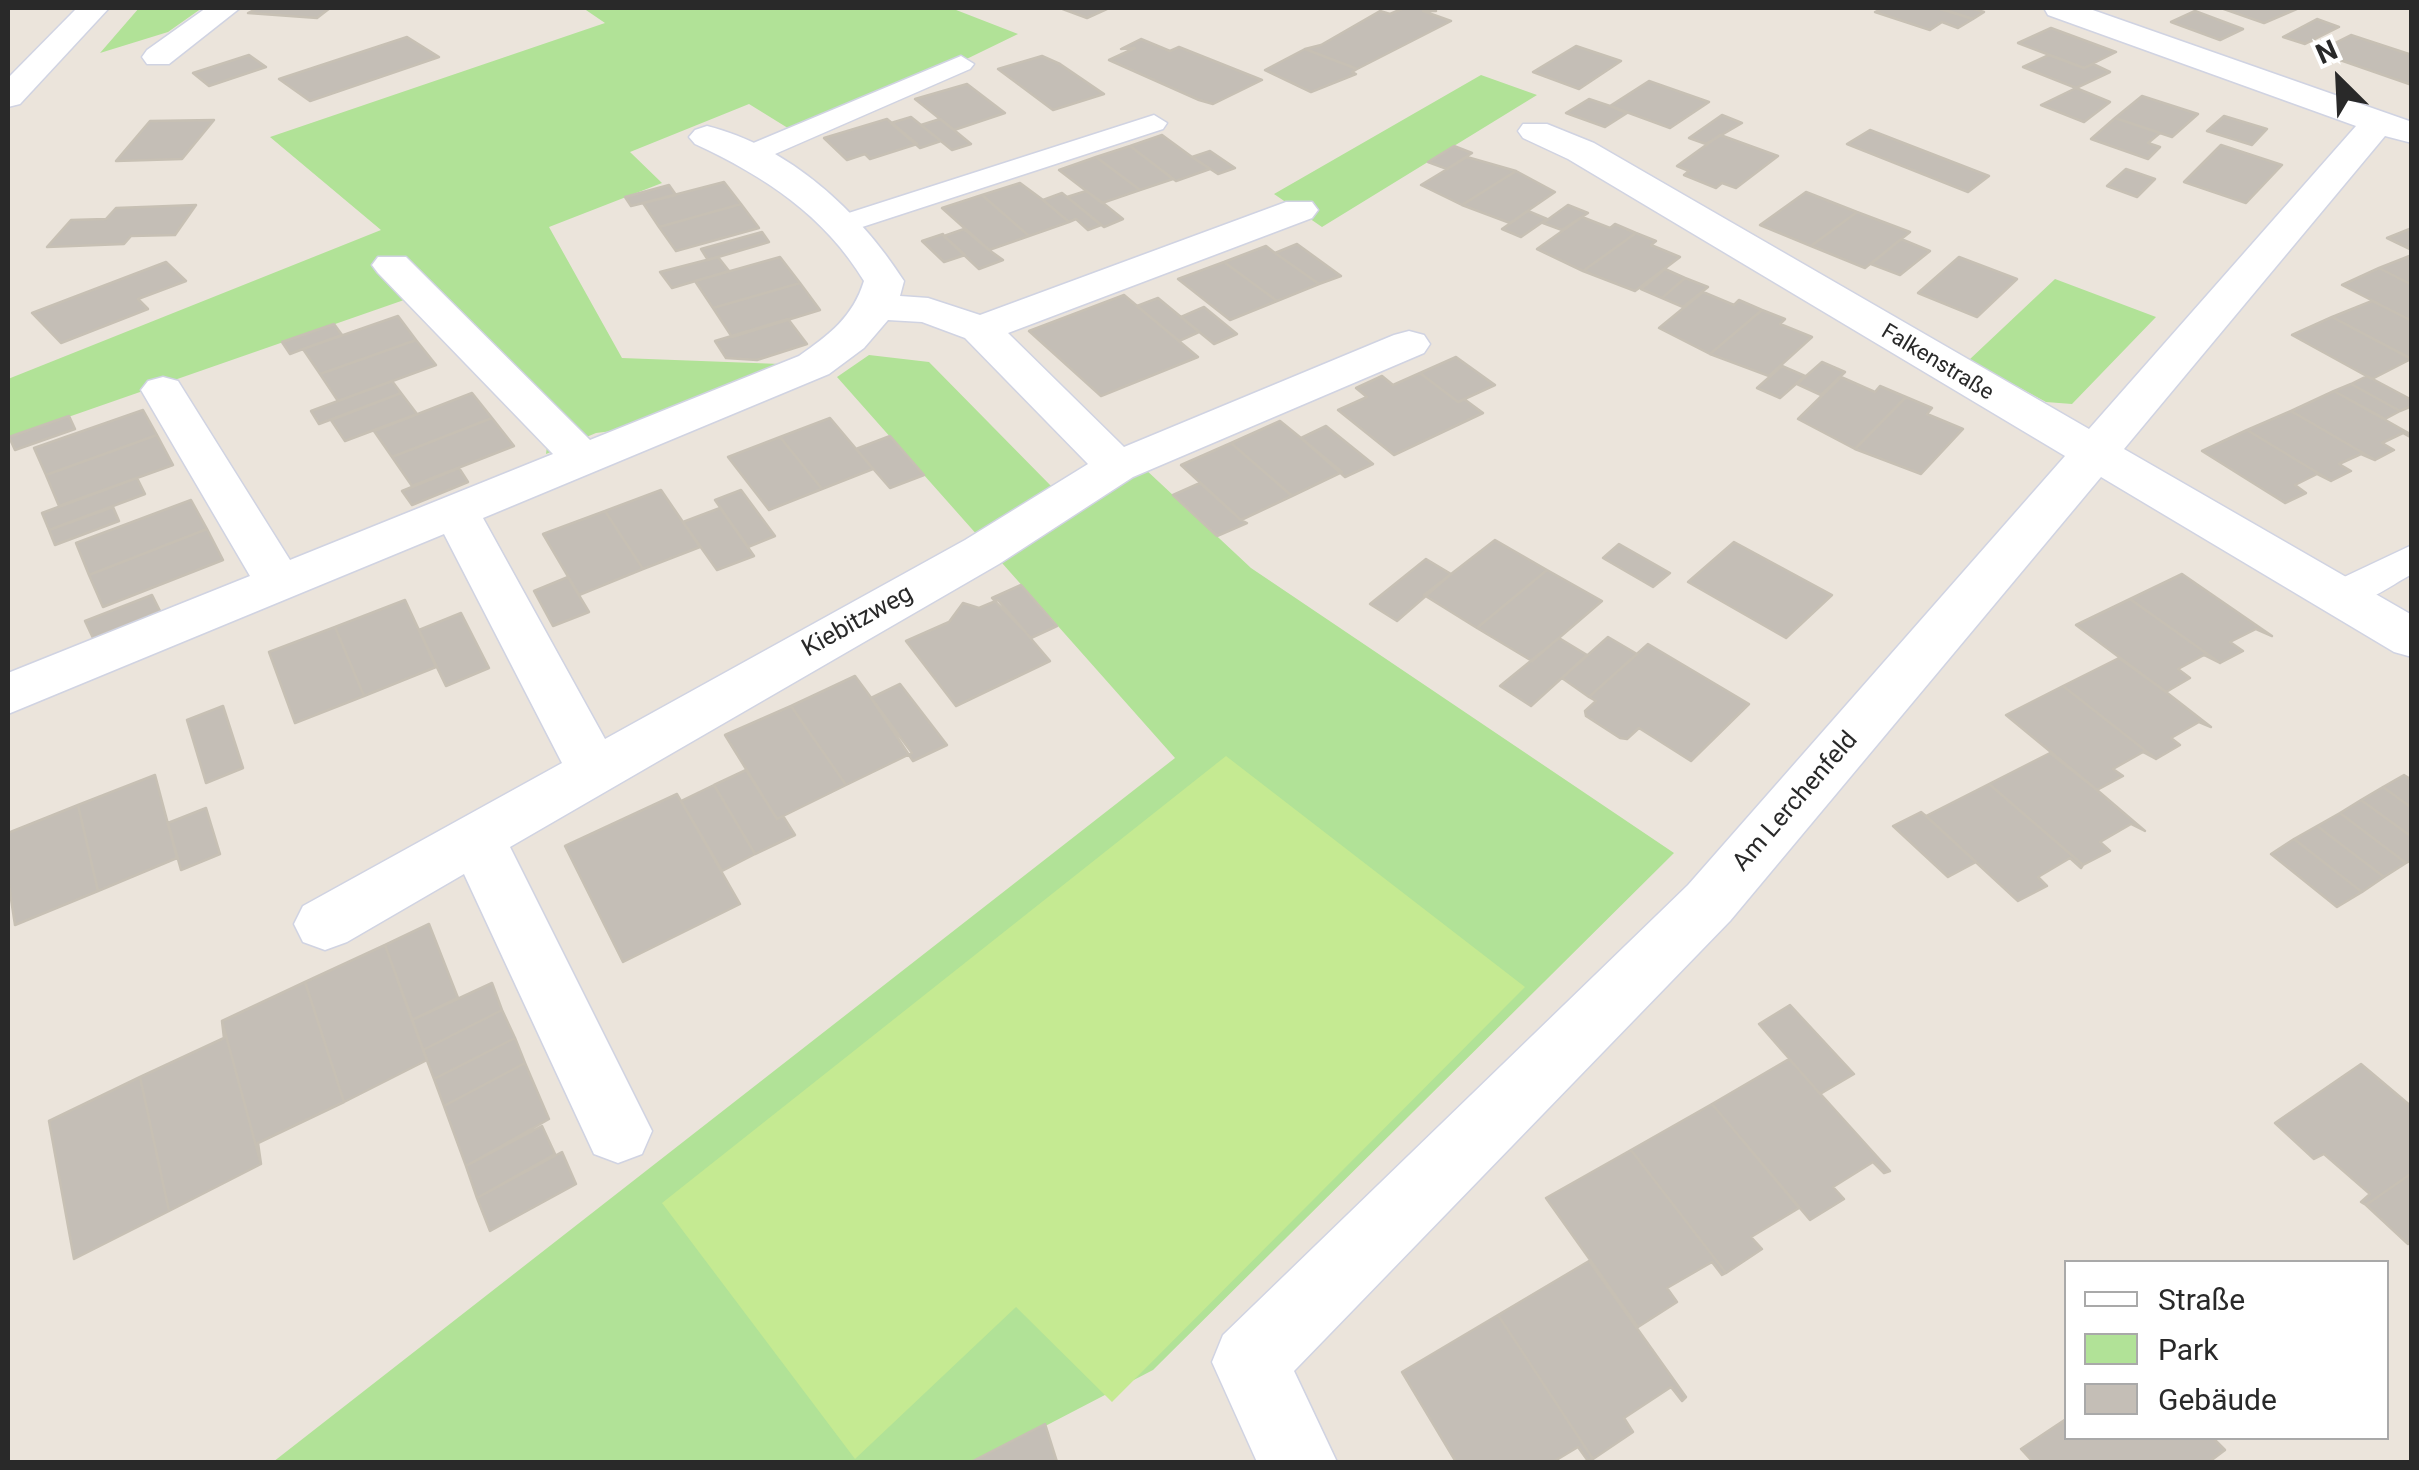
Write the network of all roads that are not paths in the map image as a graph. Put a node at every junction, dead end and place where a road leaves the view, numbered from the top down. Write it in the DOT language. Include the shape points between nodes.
graph roads {
  1 [pos="94,8"];
  2 [pos="225,8"];
  3 [pos="2059,8"];
  4 [pos="158,57"];
  5 [pos="961,64"];
  6 [pos="8,97"];
  7 [pos="1154,123"];
  8 [pos="2394,129"];
  9 [pos="1535,131"];
  10 [pos="707,137"];
  11 [pos="749,155"];
  12 [pos="1299,210"];
  13 [pos="842,224"];
  14 [pos="392,266"];
  15 [pos="878,307"];
  16 [pos="980,329"];
  17 [pos="1409,344"];
  18 [pos="163,390"];
  19 [pos="2093,456"];
  20 [pos="584,460"];
  21 [pos="1118,467"];
  22 [pos="456,512"];
  23 [pos="2412,558"];
  24 [pos="280,585"];
  25 [pos="2339,596"];
  26 [pos="2412,639"];
  27 [pos="8,694"];
  28 [pos="594,771"];
  29 [pos="476,838"];
  30 [pos="326,924"];
  31 [pos="618,1131"];
  32 [pos="1298,1462"];
  1 -- 6 [label="street"];
  2 -- 4 [label="street"];
  3 -- 8 [label="street"];
  5 -- 11 [label="lane"];
  7 -- 13 [label="lane"];
  8 -- 19 [label="street, Am Lerchenfeld"];
  9 -- 19 [label="street, Falkenstraße" via="1581,151"];
  10 -- 11 [label="street"];
  11 -- 13 [label="street" via="797,184"];
  12 -- 16 [label="street"];
  13 -- 15 [label="street" via="884,281"];
  14 -- 20 [label="street"];
  15 -- 16 [label="street" via="928,310"];
  15 -- 20 [label="street" via="853,338 814,364"];
  16 -- 21 [label="street"];
  17 -- 21 [label="street, Kiebitzweg"];
  18 -- 24 [label="street"];
  19 -- 25 [label="street, Falkenstraße"];
  19 -- 32 [label="street, Am Lerchenfeld" via="1709,903 1250,1362"];
  20 -- 22 [label="street"];
  21 -- 28 [label="street, Kiebitzweg" via="982,552"];
  22 -- 24 [label="street"];
  22 -- 28 [label="street"];
  23 -- 25 [label="lane"];
  24 -- 27 [label="street"];
  25 -- 26 [label="street, Falkenstraße"];
  28 -- 29 [label="street, Kiebitzweg"];
  29 -- 30 [label="street, Kiebitzweg"];
  29 -- 31 [label="street"];
}
